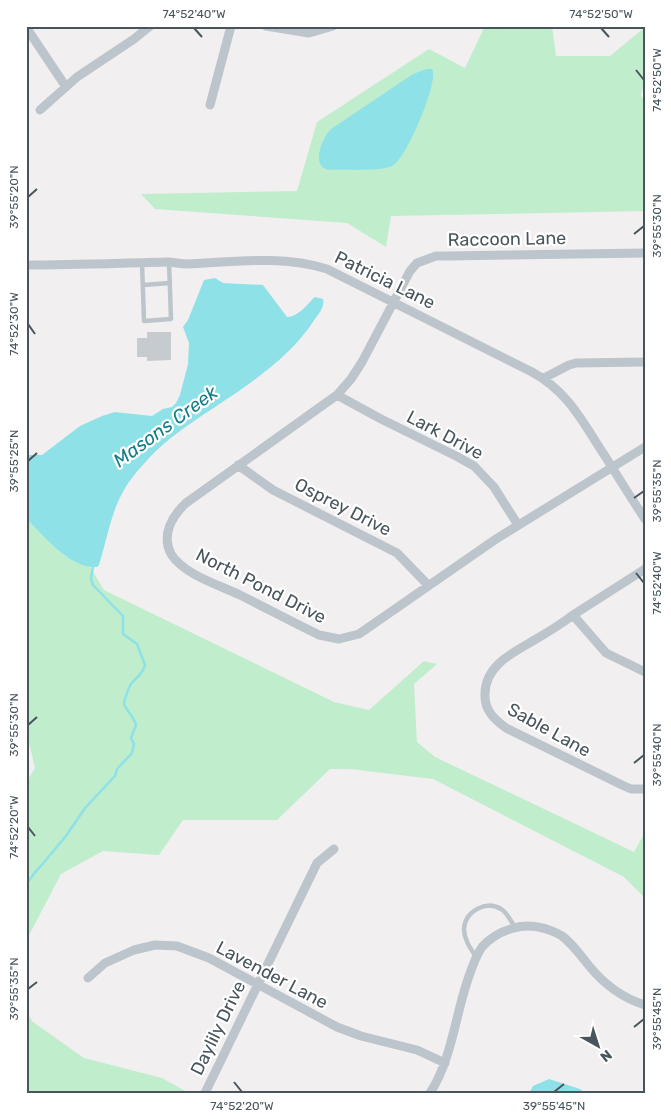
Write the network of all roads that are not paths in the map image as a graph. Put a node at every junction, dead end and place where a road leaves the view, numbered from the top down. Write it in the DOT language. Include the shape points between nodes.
graph roads {
  1 [pos="150,26"];
  2 [pos="231,26"];
  3 [pos="266,26"];
  4 [pos="333,26"];
  5 [pos="26,27"];
  6 [pos="66,87"];
  7 [pos="210,105"];
  8 [pos="40,110"];
  9 [pos="645,253"];
  10 [pos="169,262"];
  11 [pos="142,263"];
  12 [pos="26,265"];
  13 [pos="26,269"];
  14 [pos="170,283"];
  15 [pos="143,284"];
  16 [pos="393,302"];
  17 [pos="645,362"];
  18 [pos="544,378"];
  19 [pos="337,394"];
  20 [pos="645,447"];
  21 [pos="238,465"];
  22 [pos="611,467"];
  23 [pos="645,519"];
  24 [pos="518,525"];
  25 [pos="645,569"];
  26 [pos="428,585"];
  27 [pos="573,615"];
  28 [pos="645,672"];
  29 [pos="645,789"];
  30 [pos="334,849"];
  31 [pos="515,928"];
  32 [pos="476,957"];
  33 [pos="88,978"];
  34 [pos="257,985"];
  35 [pos="645,1005"];
  36 [pos="445,1063"];
  37 [pos="205,1093"];
  38 [pos="430,1093"];
  1 -- 6 [label="street"];
  2 -- 7 [label="street"];
  3 -- 4 [label="street" via="309,34"];
  5 -- 6 [label="street"];
  6 -- 8 [label="street"];
  9 -- 16 [label="street, Raccoon Lane" via="436,256 417,263"];
  10 -- 11 [label="street, Patricia Lane"];
  10 -- 14 [label="lane"];
  10 -- 16 [label="street, Patricia Lane" via="302,262 327,268"];
  11 -- 12 [label="street, Patricia Lane"];
  11 -- 15 [label="lane"];
  12 -- 13 [label="street"];
  14 -- 15 [label="lane"];
  14 -- 15 [label="lane" via="171,320 144,321"];
  16 -- 18 [label="street, Patricia Lane"];
  16 -- 19 [label="street, North Pond Drive" via="362,362"];
  17 -- 18 [label="street" via="576,363"];
  18 -- 22 [label="street, Patricia Lane" via="572,406"];
  19 -- 21 [label="street, North Pond Drive"];
  19 -- 24 [label="street, Lark Drive" via="474,466 494,487"];
  20 -- 22 [label="street"];
  21 -- 26 [label="street, Osprey Drive" via="274,490 397,553"];
  21 -- 26 [label="street, North Pond Drive" via="186,503 169,526 167,535 171,554 193,573 319,635 339,640 359,634"];
  22 -- 23 [label="street, Patricia Lane"];
  22 -- 24 [label="street, North Pond Drive"];
  24 -- 26 [label="street, North Pond Drive"];
  25 -- 27 [label="street, Sable Lane"];
  27 -- 28 [label="street" via="606,653"];
  27 -- 29 [label="street, Sable Lane" via="495,667 485,686 486,706 498,722 529,740 631,789"];
  30 -- 34 [label="street, Daylily Drive" via="317,863"];
  31 -- 32 [label="street" via="490,939"];
  31 -- 32 [label="lane" via="503,909 492,905 478,908 468,917 464,929 467,943"];
  31 -- 35 [label="street" via="530,926 560,935 614,991"];
  32 -- 36 [label="street"];
  33 -- 34 [label="street, Lavender Lane" via="105,963 134,950 166,945 198,954"];
  34 -- 36 [label="street, Lavender Lane" via="338,1027 417,1050"];
  34 -- 37 [label="street, Daylily Drive"];
  36 -- 38 [label="street"];
}
